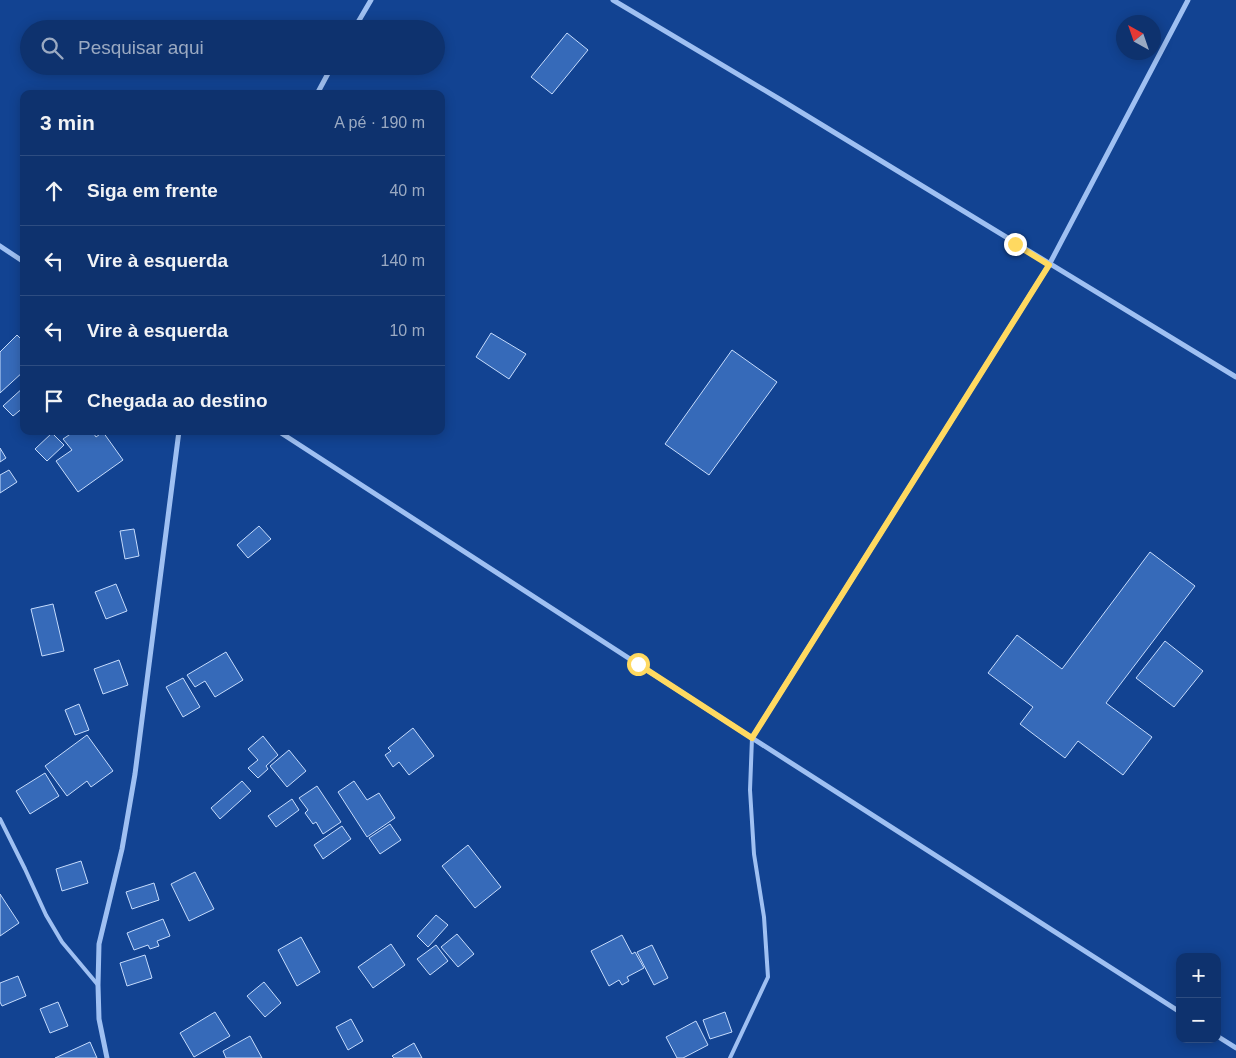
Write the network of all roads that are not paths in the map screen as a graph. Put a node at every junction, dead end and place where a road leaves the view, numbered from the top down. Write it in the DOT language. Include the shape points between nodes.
graph roads {
  1 [pos="370,0"];
  2 [pos="613,0"];
  3 [pos="1188,0"];
  4 [pos="359,20"];
  5 [pos="327,75"];
  6 [pos="319,90"];
  7 [pos="0,246"];
  8 [pos="20,259"];
  9 [pos="1049,265"];
  10 [pos="1236,377"];
  11 [pos="179,435"];
  12 [pos="284,435"];
  13 [pos="752,738"];
  14 [pos="0,819"];
  15 [pos="98,985"];
  16 [pos="1176,1009"];
  17 [pos="1221,1039"];
  18 [pos="1236,1048"];
  19 [pos="107,1058"];
  20 [pos="730,1058"];
  1 -- 4 [label="street"];
  2 -- 9 [label="street"];
  3 -- 9 [label="street"];
  5 -- 6 [label="street"];
  7 -- 8 [label="street"];
  9 -- 10 [label="street"];
  9 -- 13 [label="street"];
  11 -- 15 [label="street" via="135,774 122,849 99,944"];
  12 -- 13 [label="street"];
  13 -- 16 [label="street"];
  13 -- 20 [label="lane" via="750,790 768,977"];
  14 -- 15 [label="lane" via="46,915 62,942"];
  15 -- 19 [label="street" via="99,1019"];
  17 -- 18 [label="street"];
}
